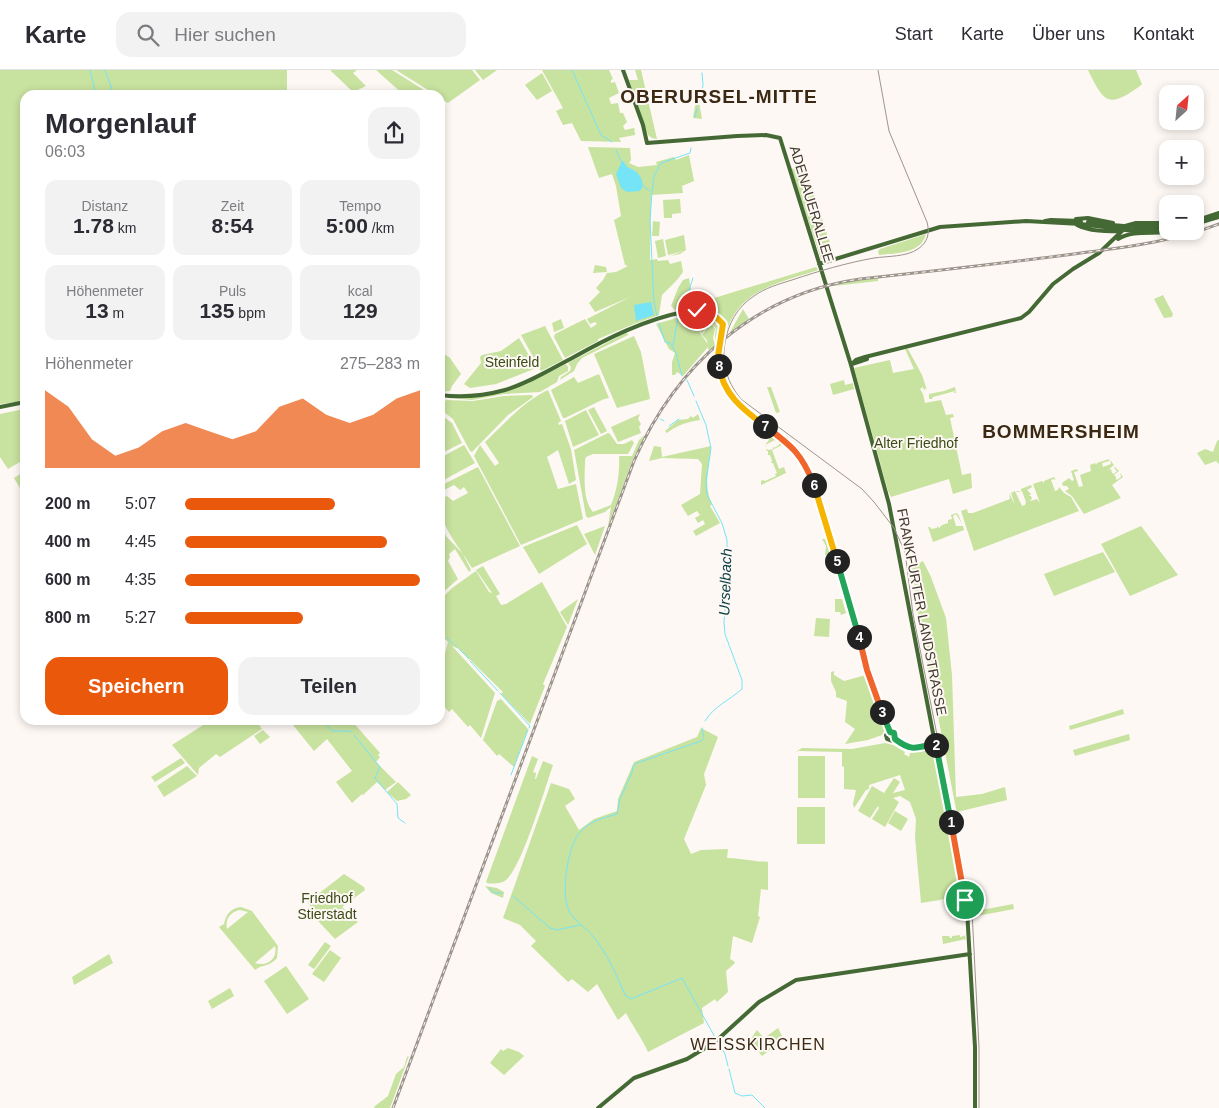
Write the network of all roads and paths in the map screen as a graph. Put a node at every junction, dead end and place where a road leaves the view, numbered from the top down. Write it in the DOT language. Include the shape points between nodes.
graph roads {
  1 [pos="623,70"];
  2 [pos="1219,215"];
  3 [pos="1204,219"];
  4 [pos="1064,220"];
  5 [pos="1043,222"];
  6 [pos="1159,225"];
  7 [pos="1159,227"];
  8 [pos="1111,228"];
  9 [pos="1120,230"];
  10 [pos="1128,234"];
  11 [pos="1159,234"];
  12 [pos="1114,238"];
  13 [pos="1110,244"];
  14 [pos="819,264"];
  15 [pos="823,276"];
  16 [pos="851,365"];
  17 [pos="445,396"];
  18 [pos="20,403"];
  19 [pos="0,406"];
  20 [pos="890,732"];
  21 [pos="895,739"];
  22 [pos="936,743"];
  23 [pos="970,954"];
  24 [pos="598,1108"];
  25 [pos="975,1108"];
  1 -- 14 [label="main road, ADENAUERALLEE" via="647,143 733,136 780,138"];
  2 -- 3 [label="main road"];
  4 -- 5 [label="main road"];
  4 -- 8 [label="main road"];
  4 -- 9 [label="main road" via="1088,218 1115,223"];
  5 -- 8 [label="main road"];
  5 -- 14 [label="main road" via="937,227"];
  6 -- 9 [label="main road" via="1136,224"];
  7 -- 8 [label="main road, bridge"];
  8 -- 9 [label="main road"];
  8 -- 12 [label="main road"];
  9 -- 10 [label="main road"];
  9 -- 12 [label="main road"];
  9 -- 13 [label="main road"];
  10 -- 11 [label="main road"];
  10 -- 13 [label="main road"];
  12 -- 13 [label="main road"];
  13 -- 16 [label="main road" via="1090,260 1056,279 1027,314 856,360"];
  14 -- 15 [label="main road, ADENAUERALLEE"];
  15 -- 16 [label="main road, FRANKFURTER LANDSTRASSE"];
  16 -- 22 [label="main road, FRANKFURTER LANDSTRASSE" via="889,504"];
  17 -- 20 [label="main road" via="481,395 517,386 618,334 662,317 693,310 721,321 718,356 725,386 741,408 786,441 805,463 821,504 866,665"];
  18 -- 19 [label="main road"];
  20 -- 21 [label="main road" via="894,733"];
  20 -- 21 [label="main road" via="887,739"];
  21 -- 22 [label="main road" via="909,749"];
  22 -- 23 [label="main road, FRANKFURTER LANDSTRASSE" via="967,910"];
  23 -- 24 [label="main road" via="796,980 759,1002 715,1042 687,1058 634,1078"];
  23 -- 25 [label="main road, FRANKFURTER LANDSTRASSE"];
}
